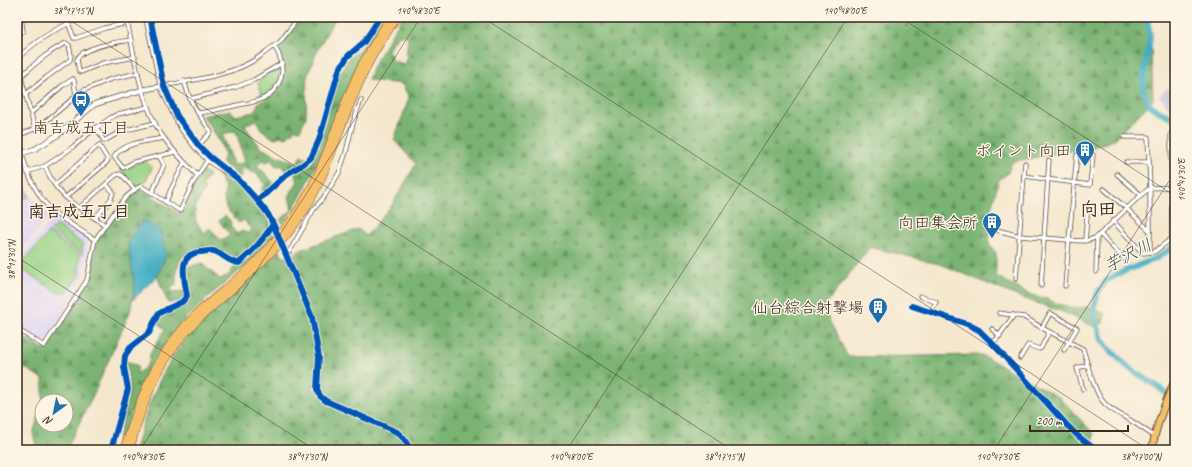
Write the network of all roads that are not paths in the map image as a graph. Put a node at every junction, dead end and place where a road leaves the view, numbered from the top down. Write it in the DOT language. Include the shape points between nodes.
graph roads {
  1 [pos="21,17"];
  2 [pos="85,17"];
  3 [pos="126,17"];
  4 [pos="146,17"];
  5 [pos="150,17"];
  6 [pos="299,17"];
  7 [pos="380,17"];
  8 [pos="390,17"];
  9 [pos="397,17"];
  10 [pos="68,23"];
  11 [pos="128,23"];
  12 [pos="17,33"];
  13 [pos="131,40"];
  14 [pos="274,46"];
  15 [pos="135,56"];
  16 [pos="17,59"];
  17 [pos="17,63"];
  18 [pos="282,63"];
  19 [pos="138,72"];
  20 [pos="21,76"];
  21 [pos="184,81"];
  22 [pos="163,86"];
  23 [pos="142,90"];
  24 [pos="26,94"];
  25 [pos="76,96"];
  26 [pos="190,98"];
  27 [pos="361,100"];
  28 [pos="148,108"];
  29 [pos="30,113"];
  30 [pos="198,113"];
  31 [pos="155,123"];
  32 [pos="96,127"];
  33 [pos="35,129"];
  34 [pos="1171,134"];
  35 [pos="17,136"];
  36 [pos="1124,137"];
  37 [pos="164,138"];
  38 [pos="198,147"];
  39 [pos="175,152"];
  40 [pos="19,154"];
  41 [pos="1077,155"];
  42 [pos="1093,155"];
  43 [pos="159,156"];
  44 [pos="209,158"];
  45 [pos="1050,160"];
  46 [pos="1126,162"];
  47 [pos="1149,162"];
  48 [pos="184,163"];
  49 [pos="1025,163"];
  50 [pos="44,166"];
  51 [pos="27,172"];
  52 [pos="1117,174"];
  53 [pos="197,175"];
  54 [pos="1024,176"];
  55 [pos="238,179"];
  56 [pos="1048,179"];
  57 [pos="1075,183"];
  58 [pos="106,184"];
  59 [pos="55,185"];
  60 [pos="1173,187"];
  61 [pos="1150,188"];
  62 [pos="135,190"];
  63 [pos="1104,190"];
  64 [pos="152,193"];
  65 [pos="1141,194"];
  66 [pos="66,197"];
  67 [pos="257,200"];
  68 [pos="166,202"];
  69 [pos="1088,204"];
  70 [pos="80,208"];
  71 [pos="1126,208"];
  72 [pos="95,218"];
  73 [pos="1113,221"];
  74 [pos="105,225"];
  75 [pos="274,225"];
  76 [pos="989,228"];
  77 [pos="1150,231"];
  78 [pos="1098,235"];
  79 [pos="1020,236"];
  80 [pos="1044,238"];
  81 [pos="1174,238"];
  82 [pos="95,240"];
  83 [pos="1069,240"];
  84 [pos="1085,241"];
  85 [pos="1150,252"];
  86 [pos="286,253"];
  87 [pos="1124,259"];
  88 [pos="1096,272"];
  89 [pos="1016,279"];
  90 [pos="1041,286"];
  91 [pos="1065,286"];
  92 [pos="920,296"];
  93 [pos="912,306"];
  94 [pos="931,312"];
  95 [pos="999,313"];
  96 [pos="1014,315"];
  97 [pos="1002,322"];
  98 [pos="1006,325"];
  99 [pos="1042,328"];
  100 [pos="17,329"];
  101 [pos="992,329"];
  102 [pos="1050,332"];
  103 [pos="1000,336"];
  104 [pos="1069,342"];
  105 [pos="994,344"];
  106 [pos="1064,350"];
  107 [pos="1020,358"];
  108 [pos="1088,365"];
  109 [pos="1175,380"];
  110 [pos="1083,389"];
  111 [pos="1154,436"];
  112 [pos="111,450"];
  113 [pos="124,450"];
  114 [pos="130,450"];
  115 [pos="411,450"];
  116 [pos="1096,450"];
  117 [pos="1152,450"];
  1 -- 12 [label="street" via="23,31"];
  2 -- 10 [label="street"];
  3 -- 11 [label="street"];
  4 -- 22 [label="street"];
  5 -- 22 [label="street"];
  6 -- 14 [label="street"];
  7 -- 67 [label="street" via="364,42 348,56 339,70 319,140 311,158 287,174"];
  8 -- 113 [label="highway" via="362,64 318,174 299,208 281,234 261,256 194,316 159,360 145,387"];
  9 -- 114 [label="highway" via="364,73 324,174 305,210 278,245 204,314 177,343 149,394"];
  10 -- 11 [label="street" via="76,38"];
  10 -- 16 [label="street" via="34,44"];
  11 -- 13 [label="street"];
  13 -- 15 [label="street"];
  13 -- 15 [label="street" via="105,45 82,54 78,59 78,69 81,72 103,63"];
  14 -- 18 [label="street"];
  14 -- 21 [label="street" via="239,68"];
  15 -- 19 [label="street"];
  17 -- 20 [label="street"];
  18 -- 26 [label="street" via="254,80 236,87"];
  18 -- 30 [label="street" via="278,86 263,99"];
  19 -- 23 [label="street"];
  19 -- 25 [label="street" via="105,81"];
  20 -- 24 [label="street"];
  20 -- 24 [label="street" via="45,56 66,43 69,44 70,60"];
  21 -- 22 [label="street"];
  21 -- 26 [label="street"];
  22 -- 23 [label="street"];
  22 -- 38 [label="street" via="177,116"];
  23 -- 28 [label="street"];
  23 -- 40 [label="street" via="96,104 48,142"];
  24 -- 29 [label="street"];
  25 -- 29 [label="street" via="73,79"];
  25 -- 33 [label="street"];
  26 -- 30 [label="street"];
  27 -- 86 [label="street" via="339,173"];
  28 -- 31 [label="street"];
  28 -- 32 [label="street" via="118,114"];
  29 -- 33 [label="street"];
  30 -- 38 [label="street" via="211,132"];
  31 -- 32 [label="street" via="122,131 104,142"];
  31 -- 37 [label="street"];
  32 -- 50 [label="street"];
  33 -- 35 [label="street"];
  34 -- 60 [label="street"];
  35 -- 40 [label="street"];
  36 -- 47 [label="street" via="1148,137"];
  37 -- 39 [label="street"];
  37 -- 43 [label="street" via="132,144 114,157 123,168 134,162"];
  38 -- 44 [label="street"];
  39 -- 43 [label="street"];
  39 -- 48 [label="street"];
  40 -- 51 [label="street"];
  41 -- 57 [label="street"];
  42 -- 57 [label="street" via="1090,185"];
  43 -- 64 [label="street" via="164,165"];
  44 -- 53 [label="street"];
  44 -- 55 [label="street"];
  45 -- 56 [label="street"];
  46 -- 47 [label="street"];
  47 -- 61 [label="street"];
  48 -- 53 [label="street"];
  48 -- 68 [label="street"];
  49 -- 54 [label="street"];
  50 -- 51 [label="street"];
  50 -- 59 [label="street"];
  51 -- 82 [label="street" via="34,186 57,214"];
  52 -- 65 [label="street"];
  53 -- 68 [label="street" via="180,211"];
  54 -- 56 [label="street"];
  54 -- 79 [label="street"];
  55 -- 67 [label="street"];
  56 -- 57 [label="street"];
  56 -- 80 [label="street"];
  57 -- 83 [label="street"];
  58 -- 62 [label="street" via="120,174"];
  58 -- 70 [label="street"];
  58 -- 72 [label="street" via="113,192 111,199"];
  59 -- 66 [label="street"];
  59 -- 66 [label="street" via="99,145 108,160"];
  60 -- 61 [label="street"];
  60 -- 81 [label="street"];
  61 -- 65 [label="street"];
  61 -- 77 [label="street"];
  62 -- 64 [label="street" via="141,186"];
  62 -- 74 [label="street"];
  63 -- 71 [label="street"];
  64 -- 68 [label="street"];
  65 -- 71 [label="street"];
  66 -- 70 [label="street"];
  67 -- 75 [label="street"];
  69 -- 84 [label="street"];
  70 -- 72 [label="street"];
  71 -- 73 [label="street"];
  71 -- 77 [label="street"];
  72 -- 74 [label="street"];
  73 -- 78 [label="street"];
  73 -- 85 [label="street" via="1143,253"];
  74 -- 82 [label="street"];
  75 -- 86 [label="street, bridge"];
  75 -- 112 [label="street" via="239,263 234,263 214,251 192,253 186,259 183,266 187,296 182,302 158,314 149,333 130,348 125,356 123,363 128,389"];
  76 -- 79 [label="street"];
  77 -- 85 [label="street"];
  78 -- 84 [label="street"];
  78 -- 87 [label="street"];
  78 -- 88 [label="street"];
  79 -- 80 [label="street"];
  79 -- 89 [label="street"];
  80 -- 83 [label="street"];
  80 -- 90 [label="street"];
  81 -- 85 [label="street"];
  82 -- 100 [label="street" via="87,280 44,346"];
  83 -- 84 [label="street"];
  83 -- 91 [label="street"];
  86 -- 115 [label="street" via="312,317 319,357 318,393 334,405 397,432"];
  92 -- 94 [label="street" via="936,302"];
  93 -- 94 [label="street"];
  94 -- 105 [label="street" via="979,330"];
  95 -- 96 [label="street"];
  96 -- 98 [label="street"];
  96 -- 99 [label="street" via="1024,317"];
  97 -- 98 [label="street"];
  98 -- 103 [label="street"];
  99 -- 102 [label="street"];
  99 -- 104 [label="street" via="1050,314 1077,328"];
  101 -- 103 [label="street"];
  102 -- 104 [label="street"];
  102 -- 107 [label="street" via="1041,348 1028,344"];
  103 -- 105 [label="street"];
  104 -- 106 [label="street"];
  104 -- 108 [label="street" via="1083,349"];
  105 -- 116 [label="street" via="1066,424"];
  108 -- 110 [label="street" via="1077,368"];
  108 -- 111 [label="street" via="1104,403"];
  109 -- 111 [label="highway"];
  111 -- 117 [label="highway"];
}
